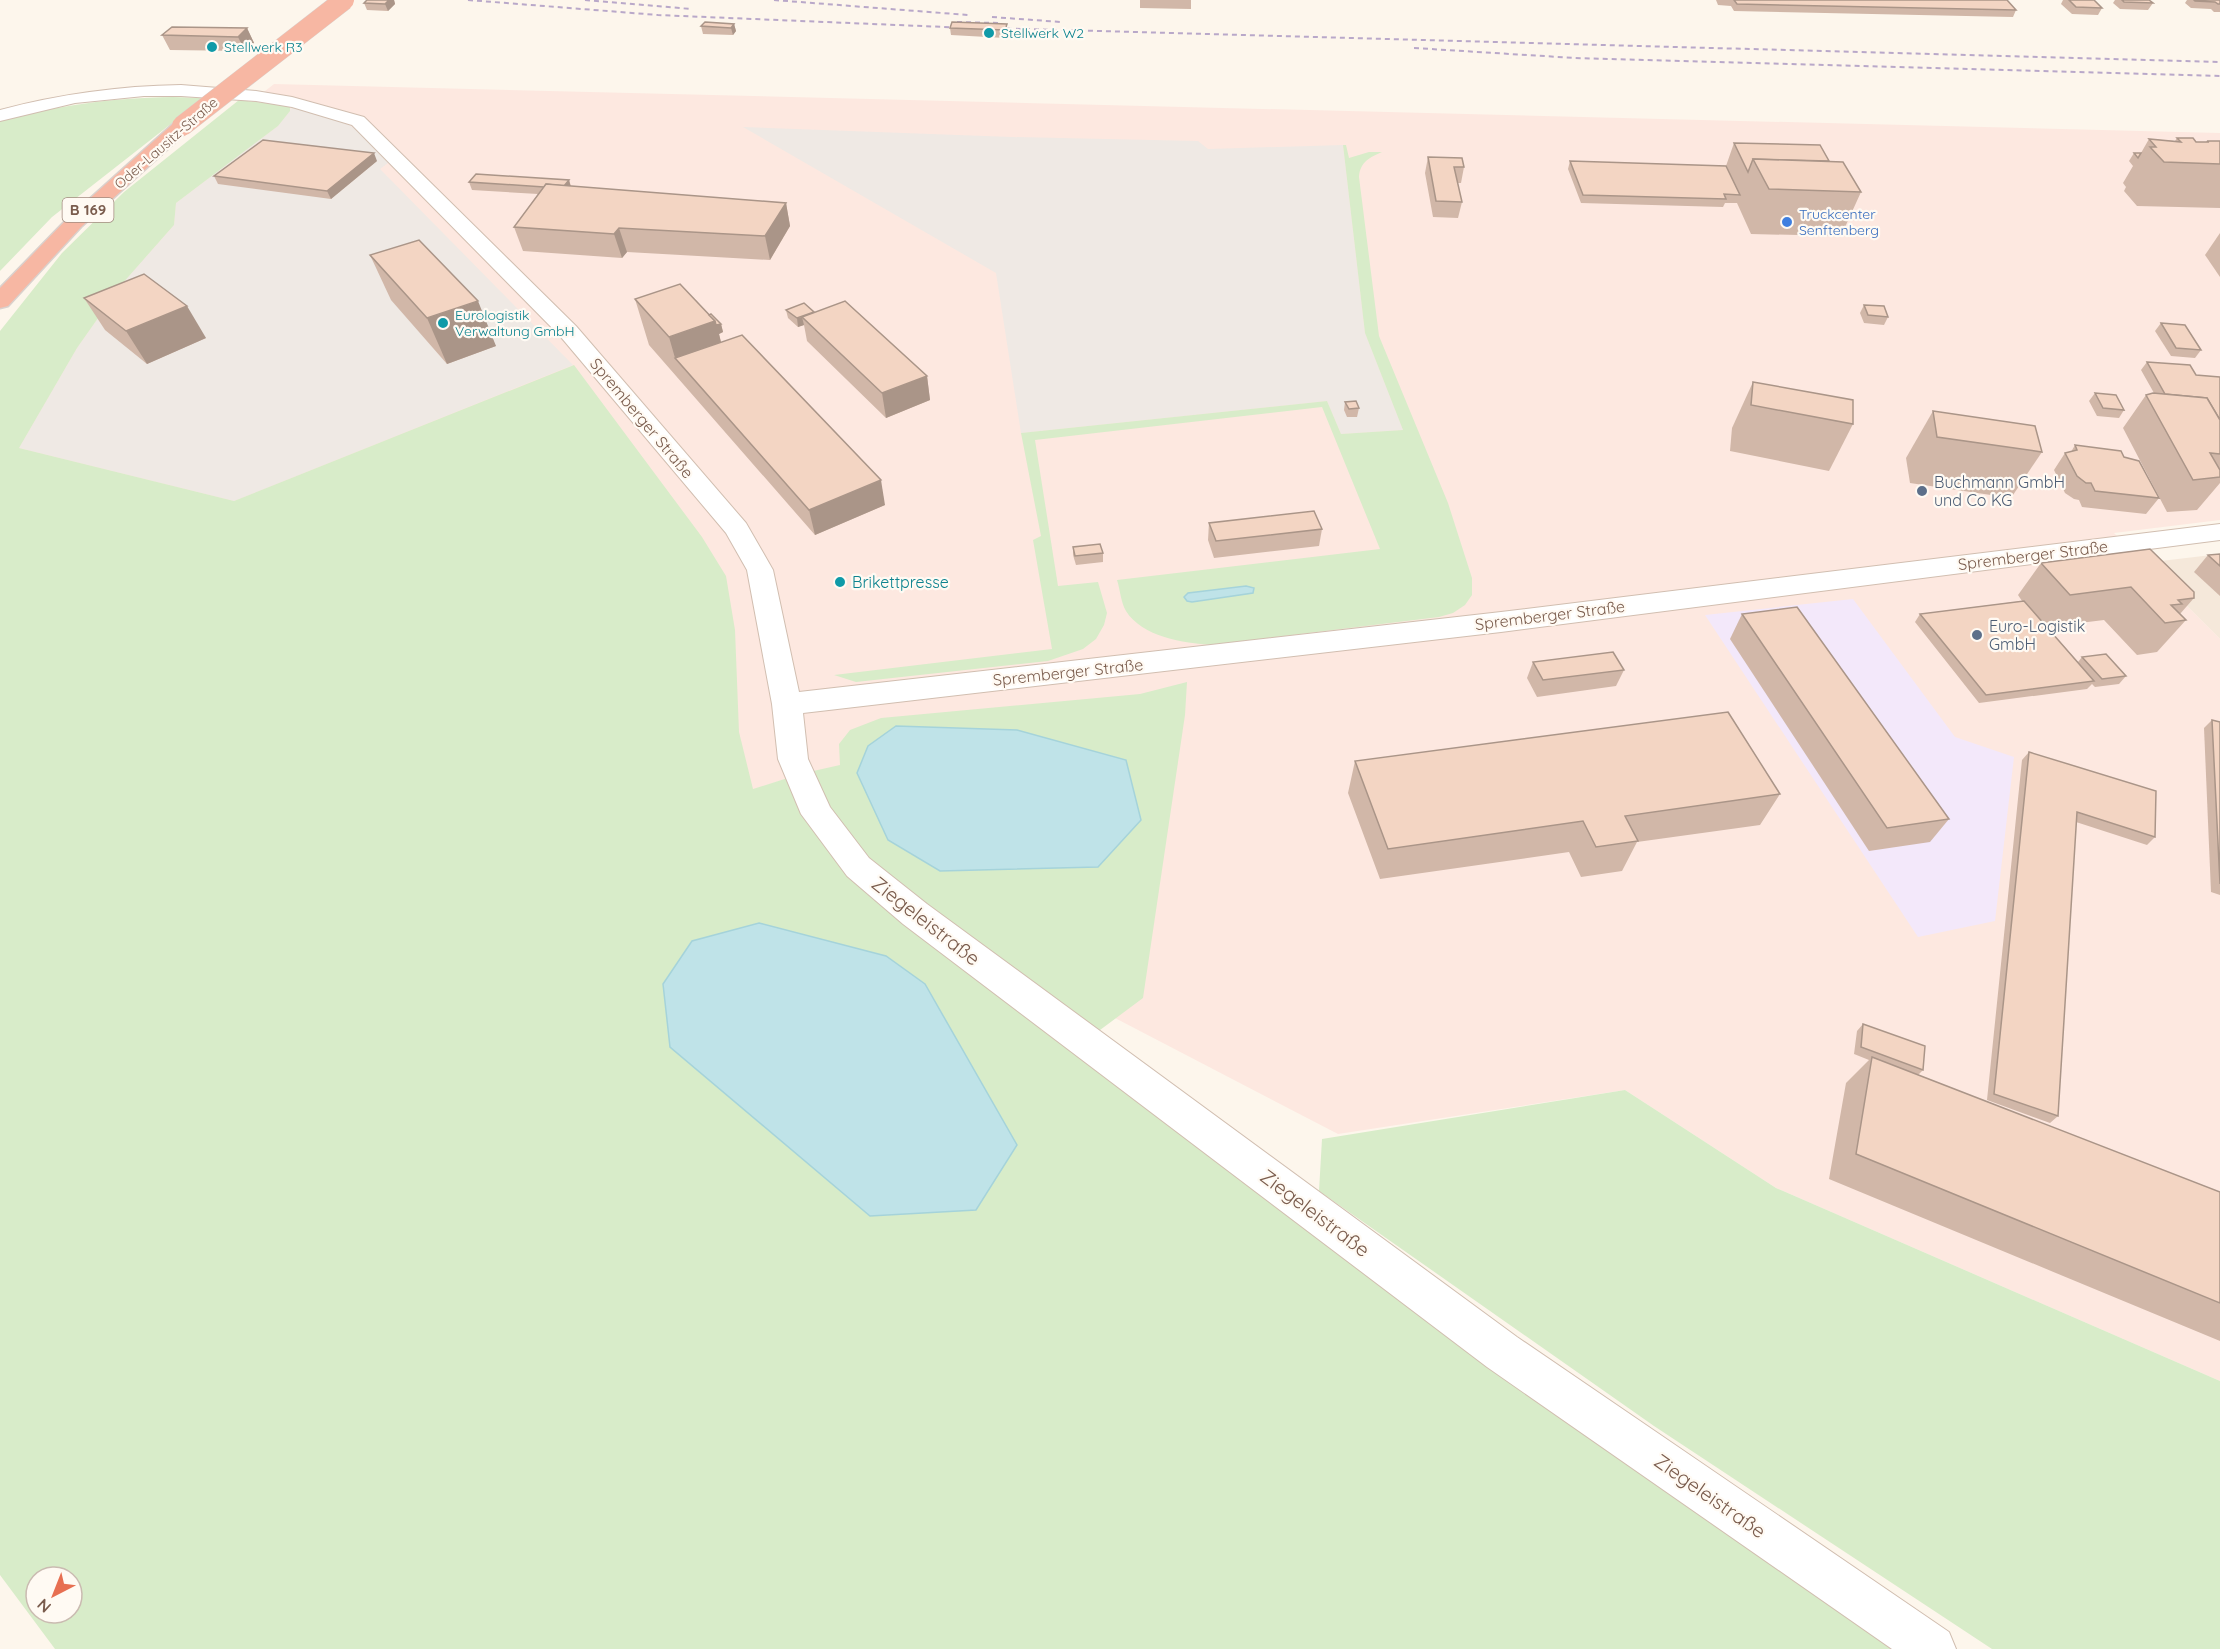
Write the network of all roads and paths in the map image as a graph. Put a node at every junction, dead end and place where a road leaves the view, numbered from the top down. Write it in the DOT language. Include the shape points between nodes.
graph roads {
  1 [pos="344,0"];
  2 [pos="0,116"];
  3 [pos="0,301"];
  4 [pos="2220,532"];
  5 [pos="787,704"];
  6 [pos="1932,1649"];
  1 -- 3 [label="highway, Oder-Lausitz-Straße / B 169, bridge" via="183,126 74,223"];
  2 -- 5 [label="street, Spremberger Straße" via="75,98 175,91 285,100 358,121 568,331 737,529 760,570"];
  4 -- 5 [label="street, Spremberger Straße" via="1478,625"];
  5 -- 6 [label="street, Ziegeleistraße" via="793,759 817,814 858,867 915,914 1502,1352"];
}
